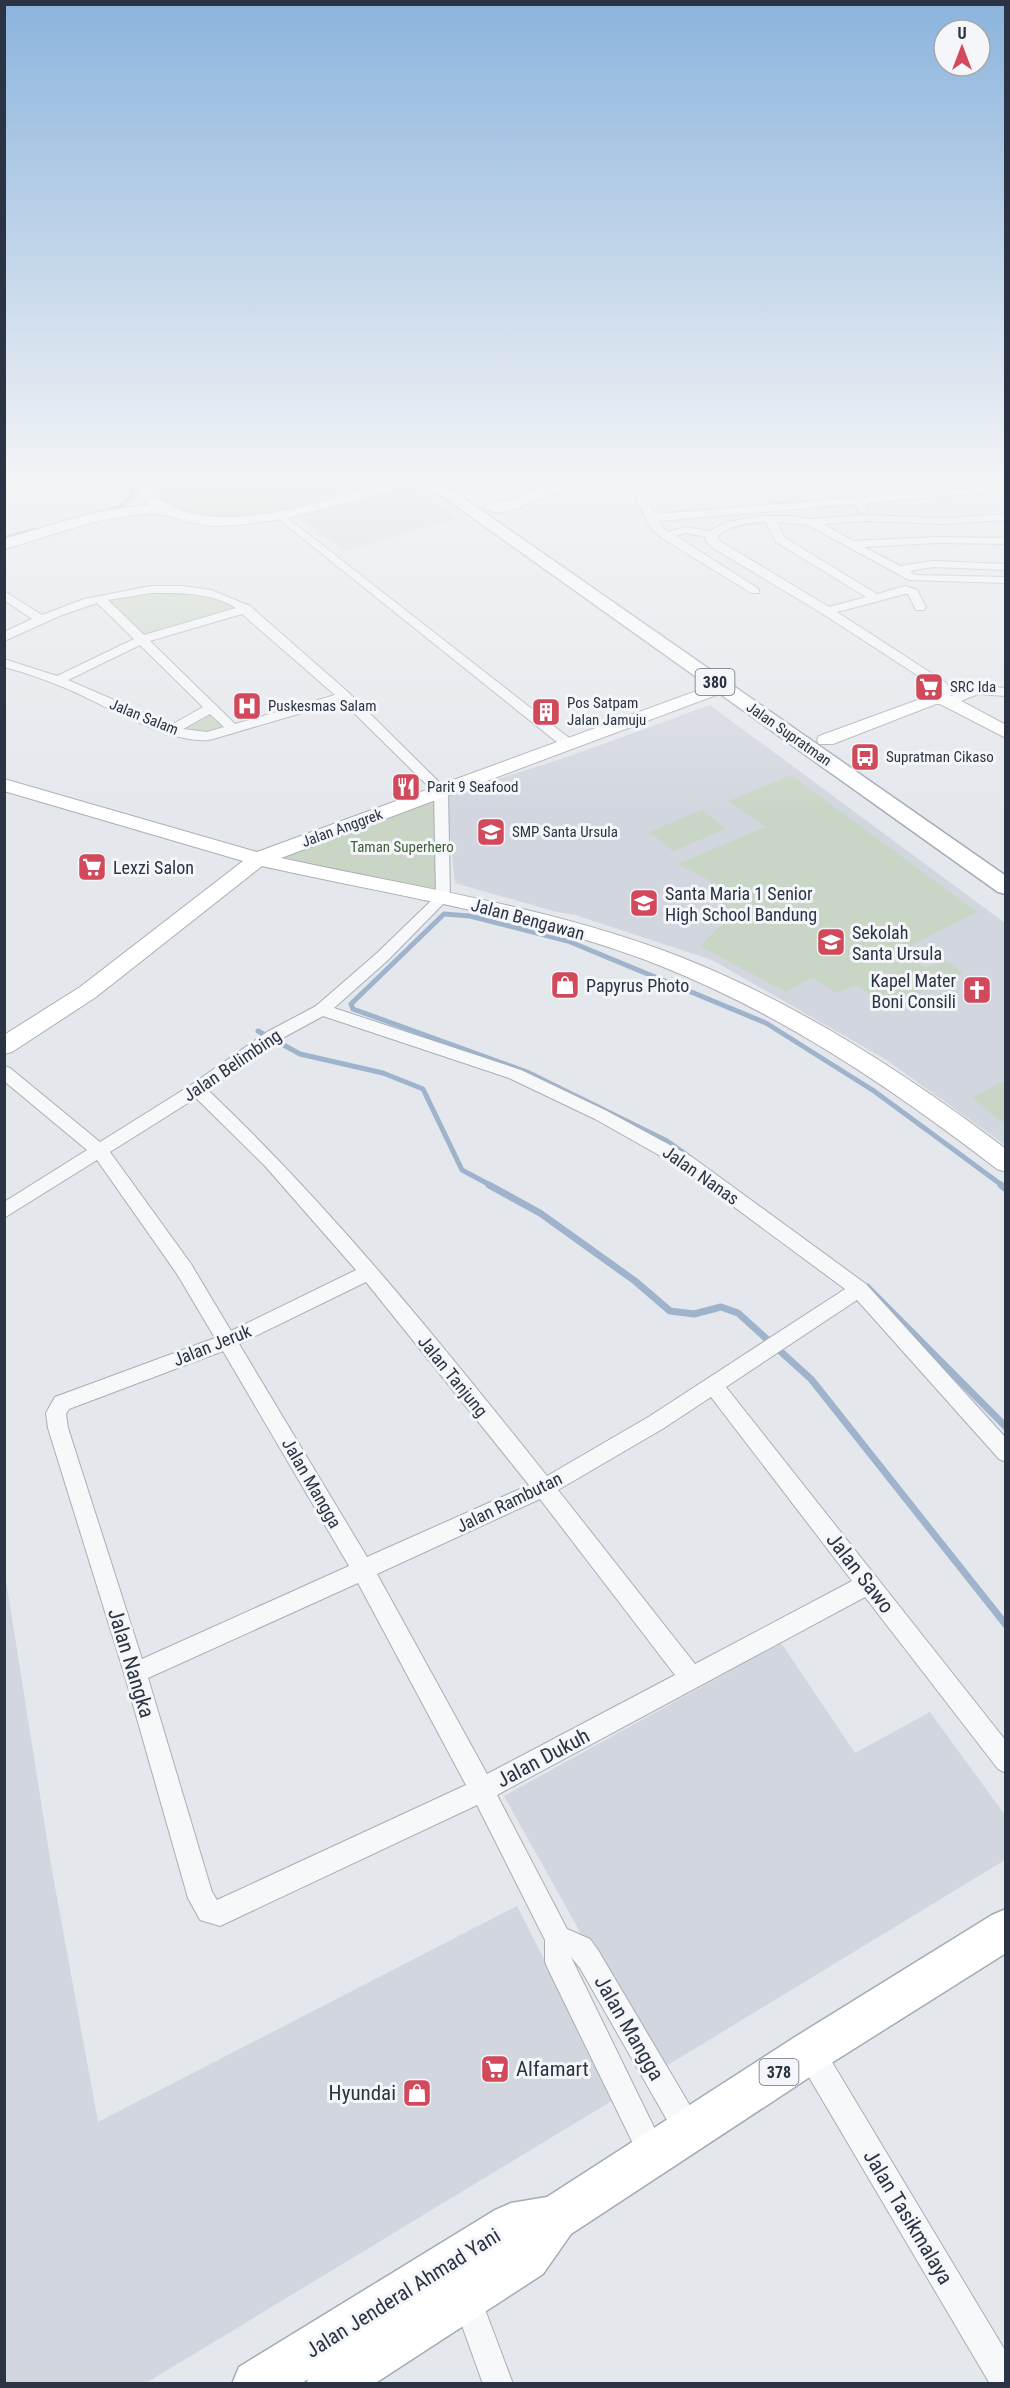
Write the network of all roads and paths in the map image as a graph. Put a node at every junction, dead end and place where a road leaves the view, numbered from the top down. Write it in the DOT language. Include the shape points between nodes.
graph roads {
  1 [pos="163,589"];
  2 [pos="183,589"];
  3 [pos="374,589"];
  4 [pos="583,589"];
  5 [pos="610,589"];
  6 [pos="791,589"];
  7 [pos="862,589"];
  8 [pos="895,589"];
  9 [pos="914,589"];
  10 [pos="932,589"];
  11 [pos="935,591"];
  12 [pos="4,594"];
  13 [pos="874,597"];
  14 [pos="101,600"];
  15 [pos="920,607"];
  16 [pos="246,609"];
  17 [pos="827,611"];
  18 [pos="39,618"];
  19 [pos="4,637"];
  20 [pos="142,640"];
  21 [pos="4,663"];
  22 [pos="58,680"];
  23 [pos="722,687"];
  24 [pos="1005,692"];
  25 [pos="344,696"];
  26 [pos="947,700"];
  27 [pos="212,708"];
  28 [pos="233,729"];
  29 [pos="171,730"];
  30 [pos="1005,733"];
  31 [pos="826,740"];
  32 [pos="568,744"];
  33 [pos="4,785"];
  34 [pos="441,791"];
  35 [pos="258,859"];
  36 [pos="1005,866"];
  37 [pos="1005,887"];
  38 [pos="443,897"];
  39 [pos="322,1010"];
  40 [pos="4,1046"];
  41 [pos="4,1072"];
  42 [pos="197,1089"];
  43 [pos="100,1151"];
  44 [pos="1005,1163"];
  45 [pos="4,1211"];
  46 [pos="368,1272"];
  47 [pos="859,1289"];
  48 [pos="228,1341"];
  49 [pos="713,1385"];
  50 [pos="56,1413"];
  51 [pos="1005,1453"];
  52 [pos="544,1488"];
  53 [pos="363,1570"];
  54 [pos="868,1584"];
  55 [pos="135,1673"];
  56 [pos="692,1679"];
  57 [pos="1005,1761"];
  58 [pos="482,1790"];
  59 [pos="209,1911"];
  60 [pos="1005,1930"];
  61 [pos="558,1938"];
  62 [pos="810,2052"];
  63 [pos="689,2131"];
  64 [pos="653,2154"];
  65 [pos="555,2218"];
  66 [pos="466,2296"];
  67 [pos="1005,2381"];
  68 [pos="256,2384"];
  69 [pos="330,2384"];
  70 [pos="498,2384"];
  1 -- 14 [label="street" via="141,590"];
  2 -- 16 [label="street" via="217,594"];
  3 -- 32 [label="street"];
  4 -- 23 [label="main road, Jalan Supratman / 380"];
  5 -- 31 [label="main road, Jalan Supratman / 380"];
  6 -- 17 [label="street"];
  7 -- 13 [label="street"];
  8 -- 13 [label="street"];
  9 -- 15 [label="street"];
  10 -- 11 [label="street"];
  12 -- 18 [label="street"];
  13 -- 17 [label="street"];
  14 -- 18 [label="street"];
  14 -- 20 [label="street"];
  16 -- 20 [label="street"];
  16 -- 25 [label="street"];
  17 -- 26 [label="street" via="941,685"];
  18 -- 19 [label="street"];
  20 -- 22 [label="street"];
  20 -- 27 [label="street"];
  21 -- 22 [label="street, Jalan Salam"];
  22 -- 29 [label="street, Jalan Salam"];
  23 -- 32 [label="street, Jalan Anggrek"];
  23 -- 37 [label="main road, Jalan Supratman / 380"];
  24 -- 26 [label="street" via="976,690"];
  25 -- 28 [label="street, Jalan Salam"];
  25 -- 34 [label="street"];
  26 -- 30 [label="street"];
  26 -- 31 [label="street" via="934,699"];
  27 -- 28 [label="street"];
  27 -- 29 [label="street"];
  28 -- 29 [label="street, Jalan Salam" via="200,737"];
  31 -- 36 [label="main road, Jalan Supratman / 380"];
  32 -- 34 [label="street, Jalan Anggrek"];
  33 -- 35 [label="street, Jalan Bengawan"];
  34 -- 35 [label="street, Jalan Anggrek"];
  34 -- 38 [label="street"];
  35 -- 38 [label="street, Jalan Bengawan"];
  35 -- 40 [label="street, Jalan Anggrek" via="88,992"];
  38 -- 39 [label="street, Jalan Belimbing"];
  38 -- 44 [label="street, Jalan Bengawan" via="617,943 753,998 864,1060"];
  39 -- 42 [label="street, Jalan Belimbing" via="268,1039"];
  39 -- 47 [label="street, Jalan Nanas" via="515,1074 610,1120 686,1162"];
  41 -- 43 [label="street, Jalan Mangga"];
  42 -- 43 [label="street, Jalan Belimbing"];
  42 -- 46 [label="street, Jalan Tanjung" via="280,1170"];
  43 -- 45 [label="street, Jalan Belimbing"];
  43 -- 48 [label="street, Jalan Mangga" via="184,1269"];
  46 -- 48 [label="street, Jalan Jeruk"];
  46 -- 52 [label="street, Jalan Tanjung"];
  47 -- 49 [label="street, Jalan Rambutan"];
  47 -- 51 [label="street, Jalan Nanas"];
  48 -- 50 [label="street, Jalan Jeruk" via="62,1403"];
  48 -- 53 [label="street, Jalan Mangga"];
  49 -- 52 [label="street, Jalan Rambutan"];
  49 -- 54 [label="street, Jalan Sawo"];
  50 -- 55 [label="street, Jalan Nangka"];
  52 -- 53 [label="street, Jalan Rambutan"];
  52 -- 56 [label="street, Jalan Tanjung"];
  53 -- 55 [label="street, Jalan Rambutan"];
  53 -- 58 [label="street, Jalan Mangga"];
  54 -- 56 [label="street, Jalan Dukuh"];
  54 -- 57 [label="street, Jalan Sawo"];
  55 -- 59 [label="street, Jalan Nangka" via="201,1898"];
  56 -- 58 [label="street, Jalan Dukuh"];
  58 -- 59 [label="street, Jalan Dukuh" via="220,1913"];
  58 -- 61 [label="street, Jalan Mangga"];
  60 -- 62 [label="main road, Jalan Jenderal Ahmad Yani / 378"];
  61 -- 63 [label="street, Jalan Mangga" via="581,1948 589,1959"];
  61 -- 64 [label="street, Jalan Mangga" via="558,1962"];
  62 -- 63 [label="main road, Jalan Jenderal Ahmad Yani / 378"];
  62 -- 67 [label="street, Jalan Tasikmalaya"];
  63 -- 64 [label="main road, Jalan Jenderal Ahmad Yani / 378"];
  64 -- 65 [label="main road, Jalan Jenderal Ahmad Yani / 378"];
  65 -- 66 [label="main road, Jalan Jenderal Ahmad Yani / 378" via="527,2258"];
  65 -- 68 [label="main road, Jalan Jenderal Ahmad Yani / 378" via="511,2226"];
  66 -- 69 [label="main road, Jalan Jenderal Ahmad Yani / 378"];
  66 -- 70 [label="street"];
}
